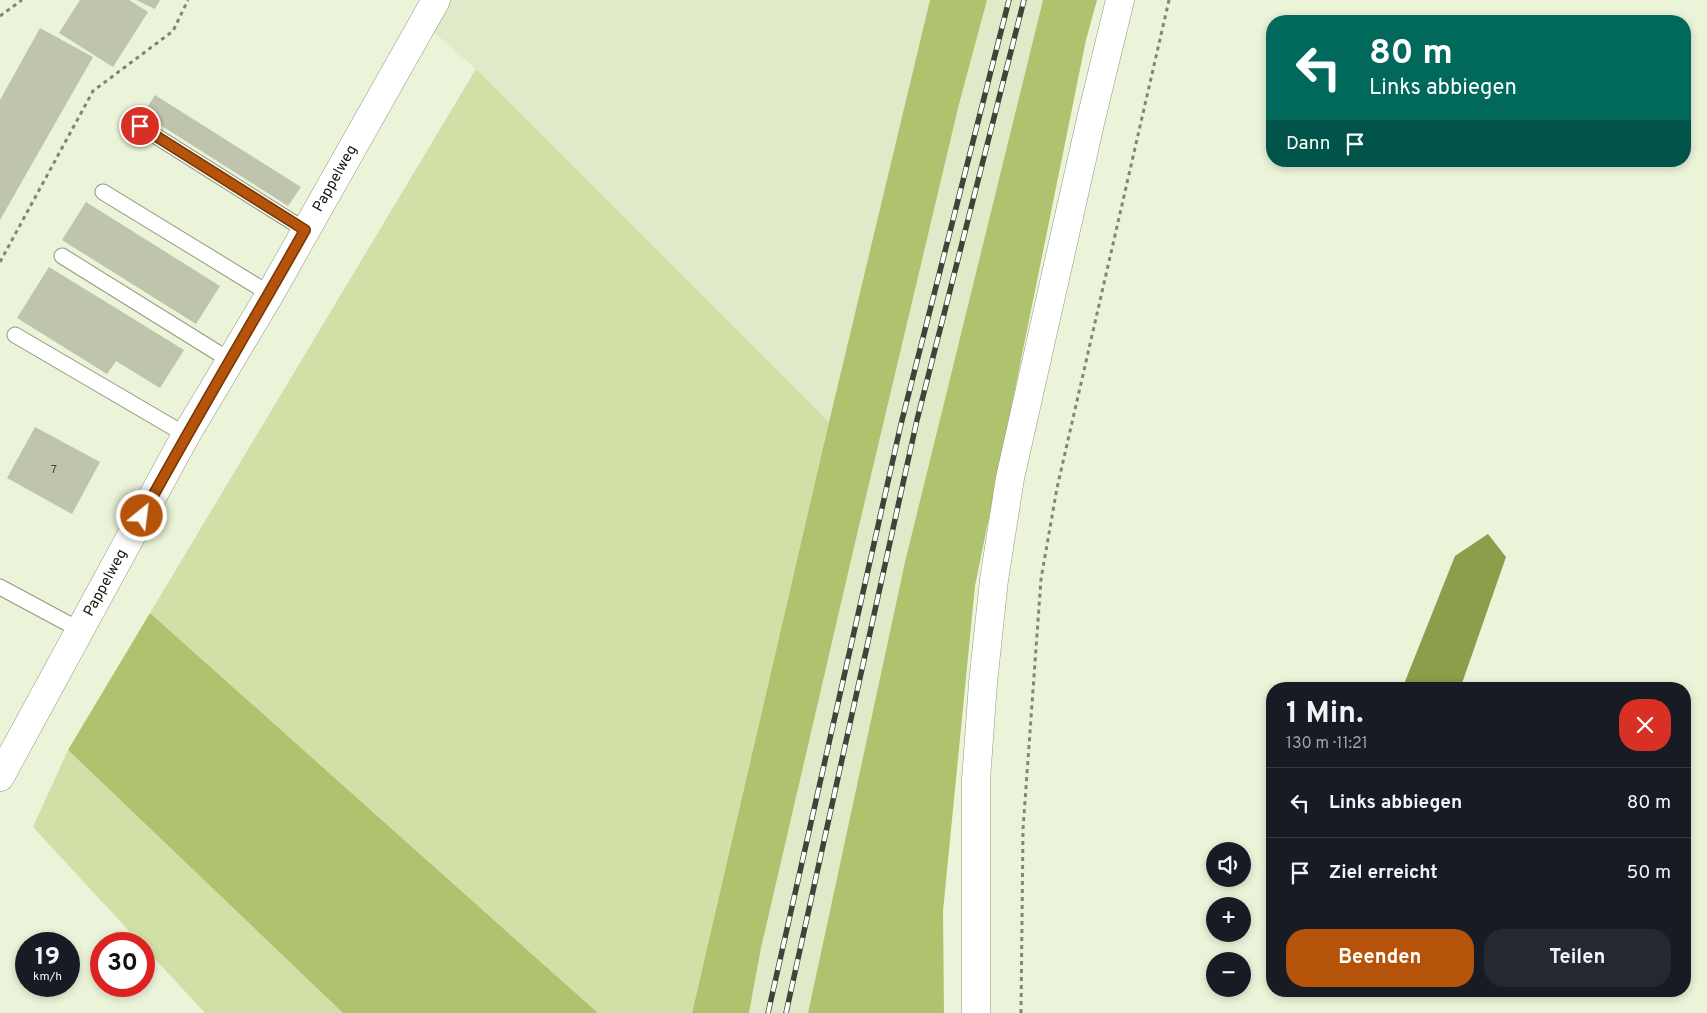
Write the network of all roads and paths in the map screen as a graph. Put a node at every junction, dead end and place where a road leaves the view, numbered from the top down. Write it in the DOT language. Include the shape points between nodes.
graph roads {
  1 [pos="22,0"];
  2 [pos="188,0"];
  3 [pos="436,0"];
  4 [pos="1120,0"];
  5 [pos="1169,0"];
  6 [pos="0,16"];
  7 [pos="140,126"];
  8 [pos="103,192"];
  9 [pos="305,230"];
  10 [pos="62,256"];
  11 [pos="0,262"];
  12 [pos="270,294"];
  13 [pos="15,334"];
  14 [pos="231,360"];
  15 [pos="186,435"];
  16 [pos="0,586"];
  17 [pos="80,630"];
  18 [pos="0,777"];
  19 [pos="976,1013"];
  20 [pos="1021,1013"];
  1 -- 6 [label="path"];
  2 -- 11 [label="path" via="173,31 93,91"];
  3 -- 9 [label="main road, Pappelweg"];
  4 -- 19 [label="main road" via="1010,478 994,580 976,780"];
  5 -- 20 [label="path" via="1057,488 1042,579 1023,829"];
  7 -- 9 [label="lane"];
  8 -- 12 [label="lane"];
  9 -- 12 [label="main road, Pappelweg"];
  10 -- 14 [label="lane"];
  12 -- 14 [label="main road, Pappelweg"];
  13 -- 15 [label="lane"];
  14 -- 15 [label="main road, Pappelweg"];
  15 -- 17 [label="main road, Pappelweg"];
  16 -- 17 [label="lane"];
  17 -- 18 [label="main road, Pappelweg"];
}
